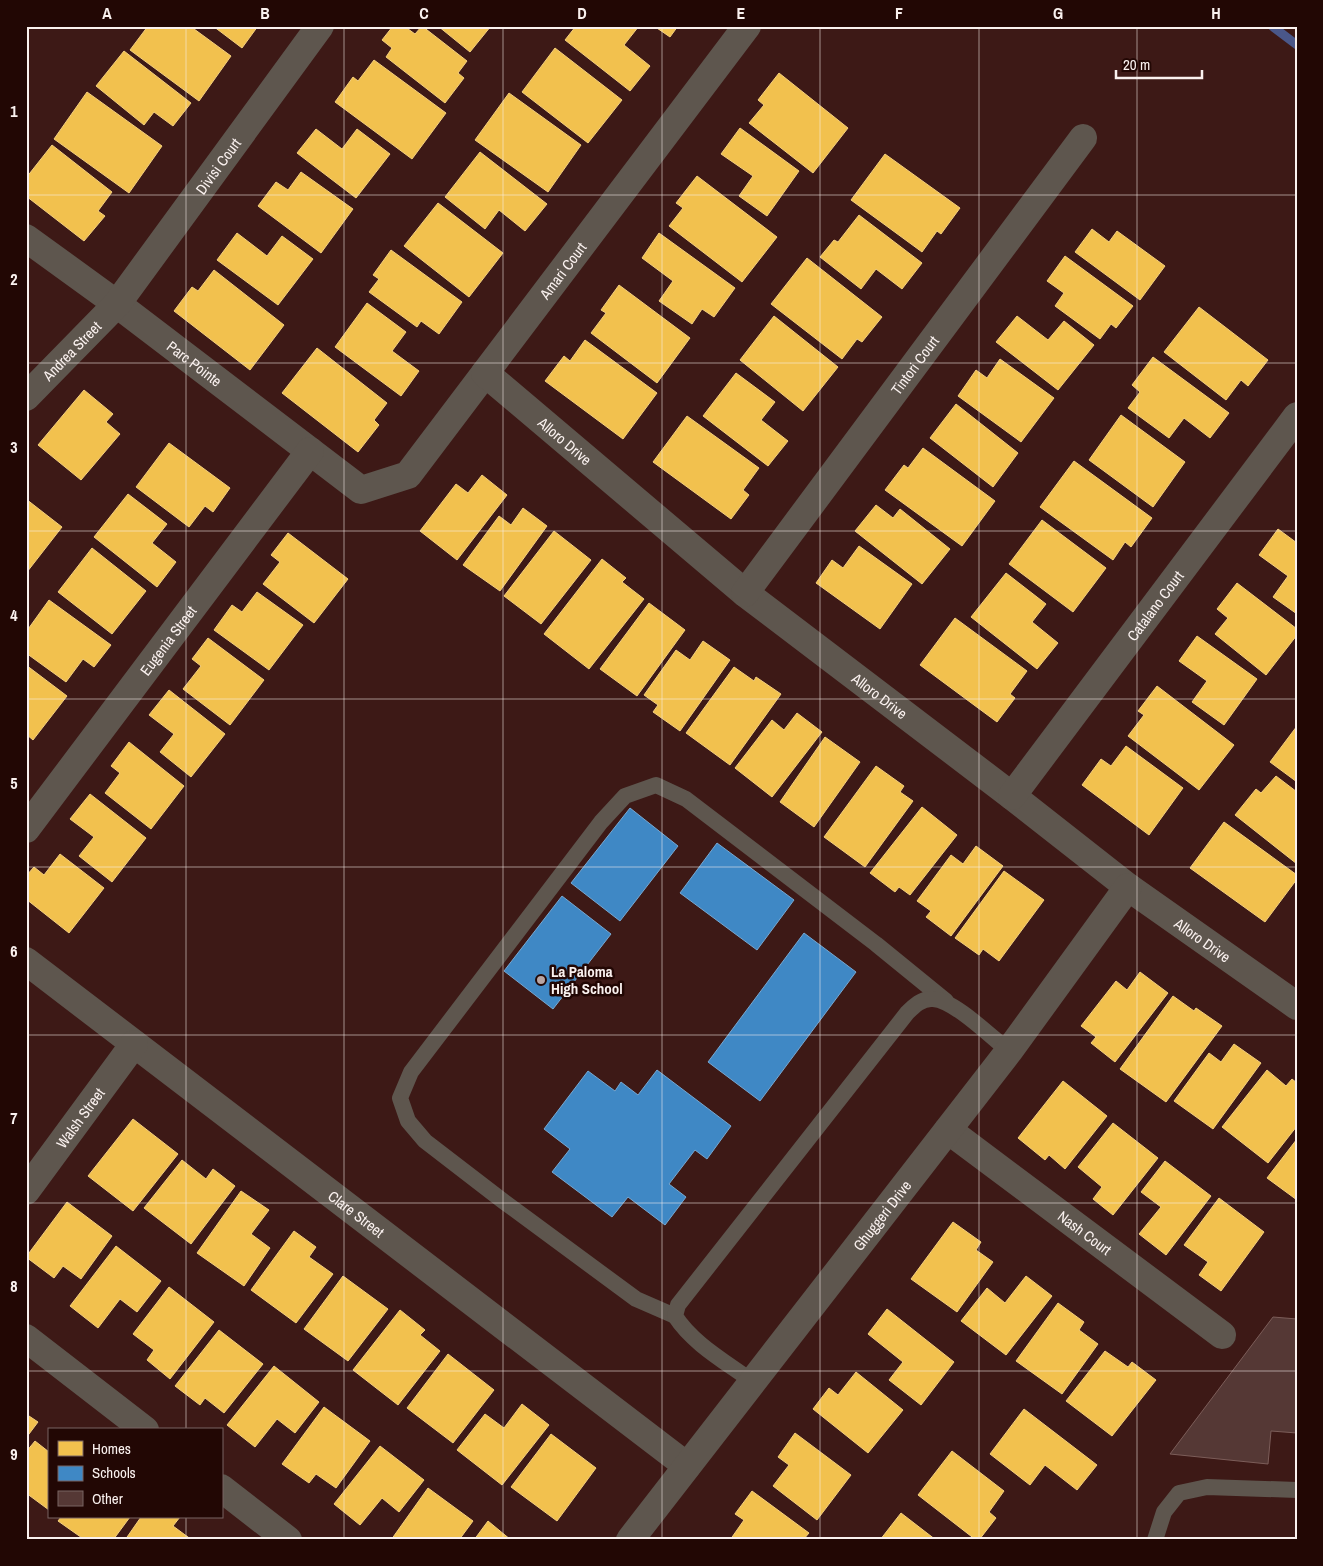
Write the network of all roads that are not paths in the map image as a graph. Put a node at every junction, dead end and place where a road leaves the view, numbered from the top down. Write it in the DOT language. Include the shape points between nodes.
graph roads {
  1 [pos="320,26"];
  2 [pos="748,26"];
  3 [pos="1083,138"];
  4 [pos="26,238"];
  5 [pos="117,304"];
  6 [pos="485,373"];
  7 [pos="26,397"];
  8 [pos="1297,416"];
  9 [pos="310,451"];
  10 [pos="361,490"];
  11 [pos="745,593"];
  12 [pos="1012,796"];
  13 [pos="26,829"];
  14 [pos="1128,887"];
  15 [pos="26,961"];
  16 [pos="1295,999"];
  17 [pos="946,1001"];
  18 [pos="134,1044"];
  19 [pos="1009,1051"];
  20 [pos="948,1130"];
  21 [pos="26,1191"];
  22 [pos="675,1316"];
  23 [pos="1222,1335"];
  24 [pos="26,1338"];
  25 [pos="753,1382"];
  26 [pos="142,1428"];
  27 [pos="687,1466"];
  28 [pos="222,1489"];
  29 [pos="1297,1490"];
  30 [pos="288,1540"];
  31 [pos="630,1540"];
  32 [pos="1155,1540"];
  1 -- 5 [label="street, Divisi Court"];
  2 -- 6 [label="street, Amari Court"];
  3 -- 11 [label="street, Tintori Court"];
  4 -- 5 [label="street, Parc Pointe"];
  5 -- 7 [label="street, Andrea Street"];
  5 -- 9 [label="street, Parc Pointe"];
  6 -- 10 [label="street, Amari Court" via="408,475"];
  6 -- 11 [label="street, Alloro Drive"];
  8 -- 12 [label="street, Catalano Court"];
  9 -- 10 [label="street, Parc Pointe"];
  9 -- 13 [label="street, Eugenia Street"];
  11 -- 12 [label="street, Alloro Drive"];
  12 -- 14 [label="street, Alloro Drive"];
  14 -- 16 [label="street, Alloro Drive"];
  14 -- 19 [label="street, Ghuggeri Drive"];
  15 -- 18 [label="street, Clare Street"];
  17 -- 19 [label="lane"];
  17 -- 22 [label="lane" via="931,998 918,1003 907,1013 678,1305"];
  17 -- 22 [label="lane" via="686,799 656,785 625,796 601,822 411,1072 400,1098 408,1121 426,1141 636,1300"];
  18 -- 21 [label="street, Walsh Street"];
  18 -- 27 [label="street, Clare Street"];
  19 -- 20 [label="street, Ghuggeri Drive"];
  20 -- 23 [label="street, Nash Court"];
  20 -- 25 [label="street, Ghuggeri Drive"];
  22 -- 25 [label="lane" via="701,1344"];
  24 -- 26 [label="street"];
  25 -- 27 [label="street, Ghuggeri Drive"];
  27 -- 31 [label="street, Ghuggeri Drive"];
  28 -- 30 [label="street"];
  29 -- 32 [label="lane" via="1207,1487 1179,1493 1164,1512"];
}
